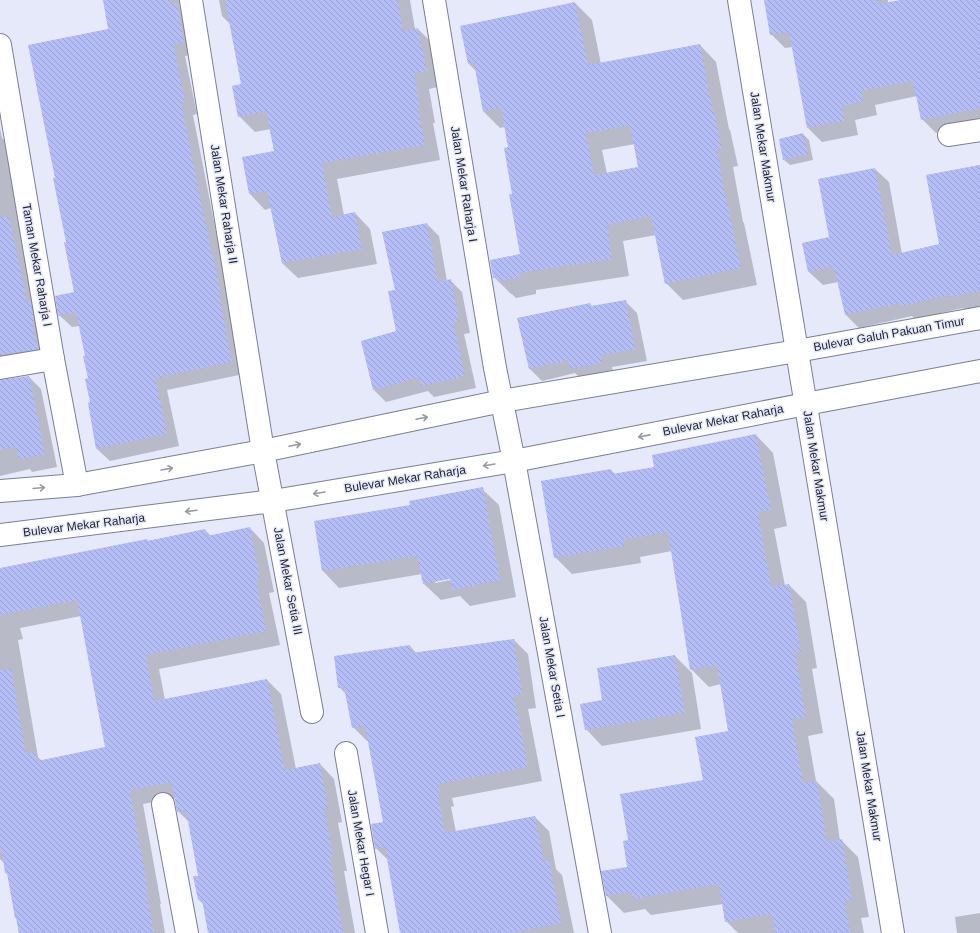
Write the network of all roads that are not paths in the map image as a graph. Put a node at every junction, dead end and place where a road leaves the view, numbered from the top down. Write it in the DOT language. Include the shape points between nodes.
graph roads {
  1 [pos="191,0"];
  2 [pos="434,0"];
  3 [pos="739,0"];
  4 [pos="0,46"];
  5 [pos="980,130"];
  6 [pos="949,135"];
  7 [pos="980,318"];
  8 [pos="797,351"];
  9 [pos="53,359"];
  10 [pos="0,368"];
  11 [pos="980,372"];
  12 [pos="502,401"];
  13 [pos="806,404"];
  14 [pos="263,451"];
  15 [pos="514,461"];
  16 [pos="77,485"];
  17 [pos="0,491"];
  18 [pos="273,501"];
  19 [pos="0,535"];
  20 [pos="312,712"];
  21 [pos="346,753"];
  22 [pos="163,804"];
  23 [pos="187,933"];
  24 [pos="377,933"];
  25 [pos="600,933"];
  26 [pos="893,933"];
  1 -- 14 [label="street, Jalan Mekar Raharja II"];
  2 -- 12 [label="street, Jalan Mekar Raharja I"];
  3 -- 8 [label="street, Jalan Mekar Makmur"];
  4 -- 9 [label="street, Taman Mekar Raharja I"];
  5 -- 6 [label="street"];
  7 -- 8 [label="street, Bulevar Galuh Pakuan Timur"];
  8 -- 12 [label="street"];
  8 -- 13 [label="street, Jalan Mekar Makmur"];
  9 -- 10 [label="street"];
  9 -- 16 [label="street, Taman Mekar Raharja I"];
  11 -- 13 [label="street"];
  14 -- 12 [label="street, one-way"];
  12 -- 15 [label="street, Jalan Mekar Setia I"];
  13 -- 15 [label="street, Bulevar Mekar Raharja, one-way"];
  13 -- 26 [label="street, Jalan Mekar Makmur"];
  16 -- 14 [label="street, one-way"];
  14 -- 18 [label="street, Jalan Mekar Setia III"];
  15 -- 18 [label="street, Bulevar Mekar Raharja, one-way"];
  15 -- 25 [label="street, Jalan Mekar Setia I"];
  17 -- 16 [label="street, one-way"];
  18 -- 19 [label="street, Bulevar Mekar Raharja, one-way"];
  18 -- 20 [label="street, Jalan Mekar Setia III"];
  21 -- 24 [label="street, Jalan Mekar Hegar I"];
  22 -- 23 [label="street"];
}
